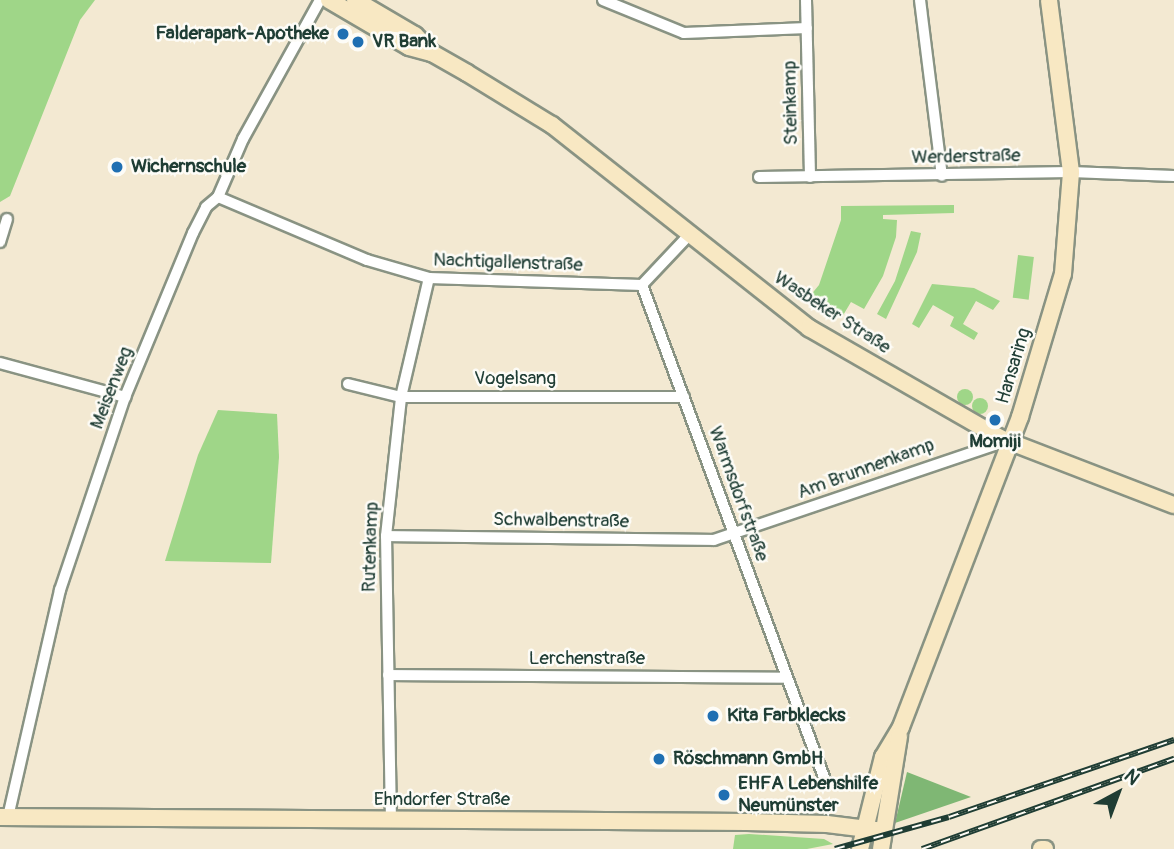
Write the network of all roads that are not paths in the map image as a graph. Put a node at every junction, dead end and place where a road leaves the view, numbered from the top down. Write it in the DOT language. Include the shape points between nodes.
graph roads {
  1 [pos="320,0"];
  2 [pos="329,0"];
  3 [pos="355,0"];
  4 [pos="603,0"];
  5 [pos="806,0"];
  6 [pos="920,0"];
  7 [pos="1049,0"];
  8 [pos="807,28"];
  9 [pos="432,53"];
  10 [pos="1071,172"];
  11 [pos="942,176"];
  12 [pos="1174,176"];
  13 [pos="758,177"];
  14 [pos="810,177"];
  15 [pos="218,197"];
  16 [pos="7,219"];
  17 [pos="690,234"];
  18 [pos="0,243"];
  19 [pos="429,278"];
  20 [pos="642,285"];
  21 [pos="0,363"];
  22 [pos="348,384"];
  23 [pos="125,397"];
  24 [pos="401,397"];
  25 [pos="684,397"];
  26 [pos="1010,443"];
  27 [pos="1174,506"];
  28 [pos="734,534"];
  29 [pos="386,536"];
  30 [pos="388,675"];
  31 [pos="786,678"];
  32 [pos="901,727"];
  33 [pos="825,780"];
  34 [pos="4,817"];
  35 [pos="391,821"];
  36 [pos="864,828"];
  37 [pos="884,831"];
  38 [pos="860,849"];
  39 [pos="881,849"];
  1 -- 15 [label="street, Meisenweg" via="243,139"];
  2 -- 9 [label="street, Wasbeker Straße" via="410,47"];
  3 -- 9 [label="street, Wasbeker Straße" via="415,35"];
  4 -- 8 [label="street" via="684,33"];
  5 -- 8 [label="street, Steinkamp"];
  6 -- 11 [label="street"];
  7 -- 10 [label="street, Hansaring"];
  8 -- 14 [label="street, Steinkamp"];
  9 -- 17 [label="street, Wasbeker Straße" via="573,140"];
  10 -- 11 [label="street, Werderstraße"];
  10 -- 12 [label="street, Werderstraße"];
  10 -- 26 [label="street, Hansaring" via="1063,274"];
  11 -- 14 [label="street, Werderstraße"];
  13 -- 14 [label="street, Werderstraße"];
  15 -- 19 [label="street, Nachtigallenstraße" via="367,260"];
  15 -- 23 [label="street, Meisenweg" via="206,207 193,233"];
  16 -- 18 [label="street"];
  17 -- 20 [label="street"];
  17 -- 26 [label="street, Wasbeker Straße" via="787,313"];
  19 -- 20 [label="street, Nachtigallenstraße"];
  19 -- 24 [label="street, Rutenkamp"];
  20 -- 25 [label="street, Warmsdorfstraße"];
  21 -- 23 [label="street"];
  22 -- 24 [label="street, Vogelsang"];
  23 -- 34 [label="street, Meisenweg" via="60,590"];
  24 -- 25 [label="street, Vogelsang"];
  24 -- 29 [label="street, Rutenkamp"];
  25 -- 28 [label="street, Warmsdorfstraße"];
  26 -- 27 [label="street, Wasbeker Straße"];
  26 -- 28 [label="street, Am Brunnenkamp" via="998,441"];
  26 -- 32 [label="street, Hansaring"];
  28 -- 29 [label="street, Schwalbenstraße" via="715,540"];
  28 -- 31 [label="street, Warmsdorfstraße"];
  29 -- 30 [label="street, Rutenkamp"];
  30 -- 31 [label="street, Lerchenstraße"];
  30 -- 35 [label="street, Rutenkamp"];
  31 -- 33 [label="street, Warmsdorfstraße"];
  32 -- 36 [label="street, Hansaring" via="883,757"];
  32 -- 37 [label="street, Hansaring"];
  34 -- 35 [label="street, Ehndorfer Straße"];
  35 -- 36 [label="street, Ehndorfer Straße" via="761,822"];
  36 -- 37 [label="street, Ehndorfer Straße"];
  36 -- 38 [label="street, Hansaring"];
  37 -- 39 [label="street, Hansaring"];
}
